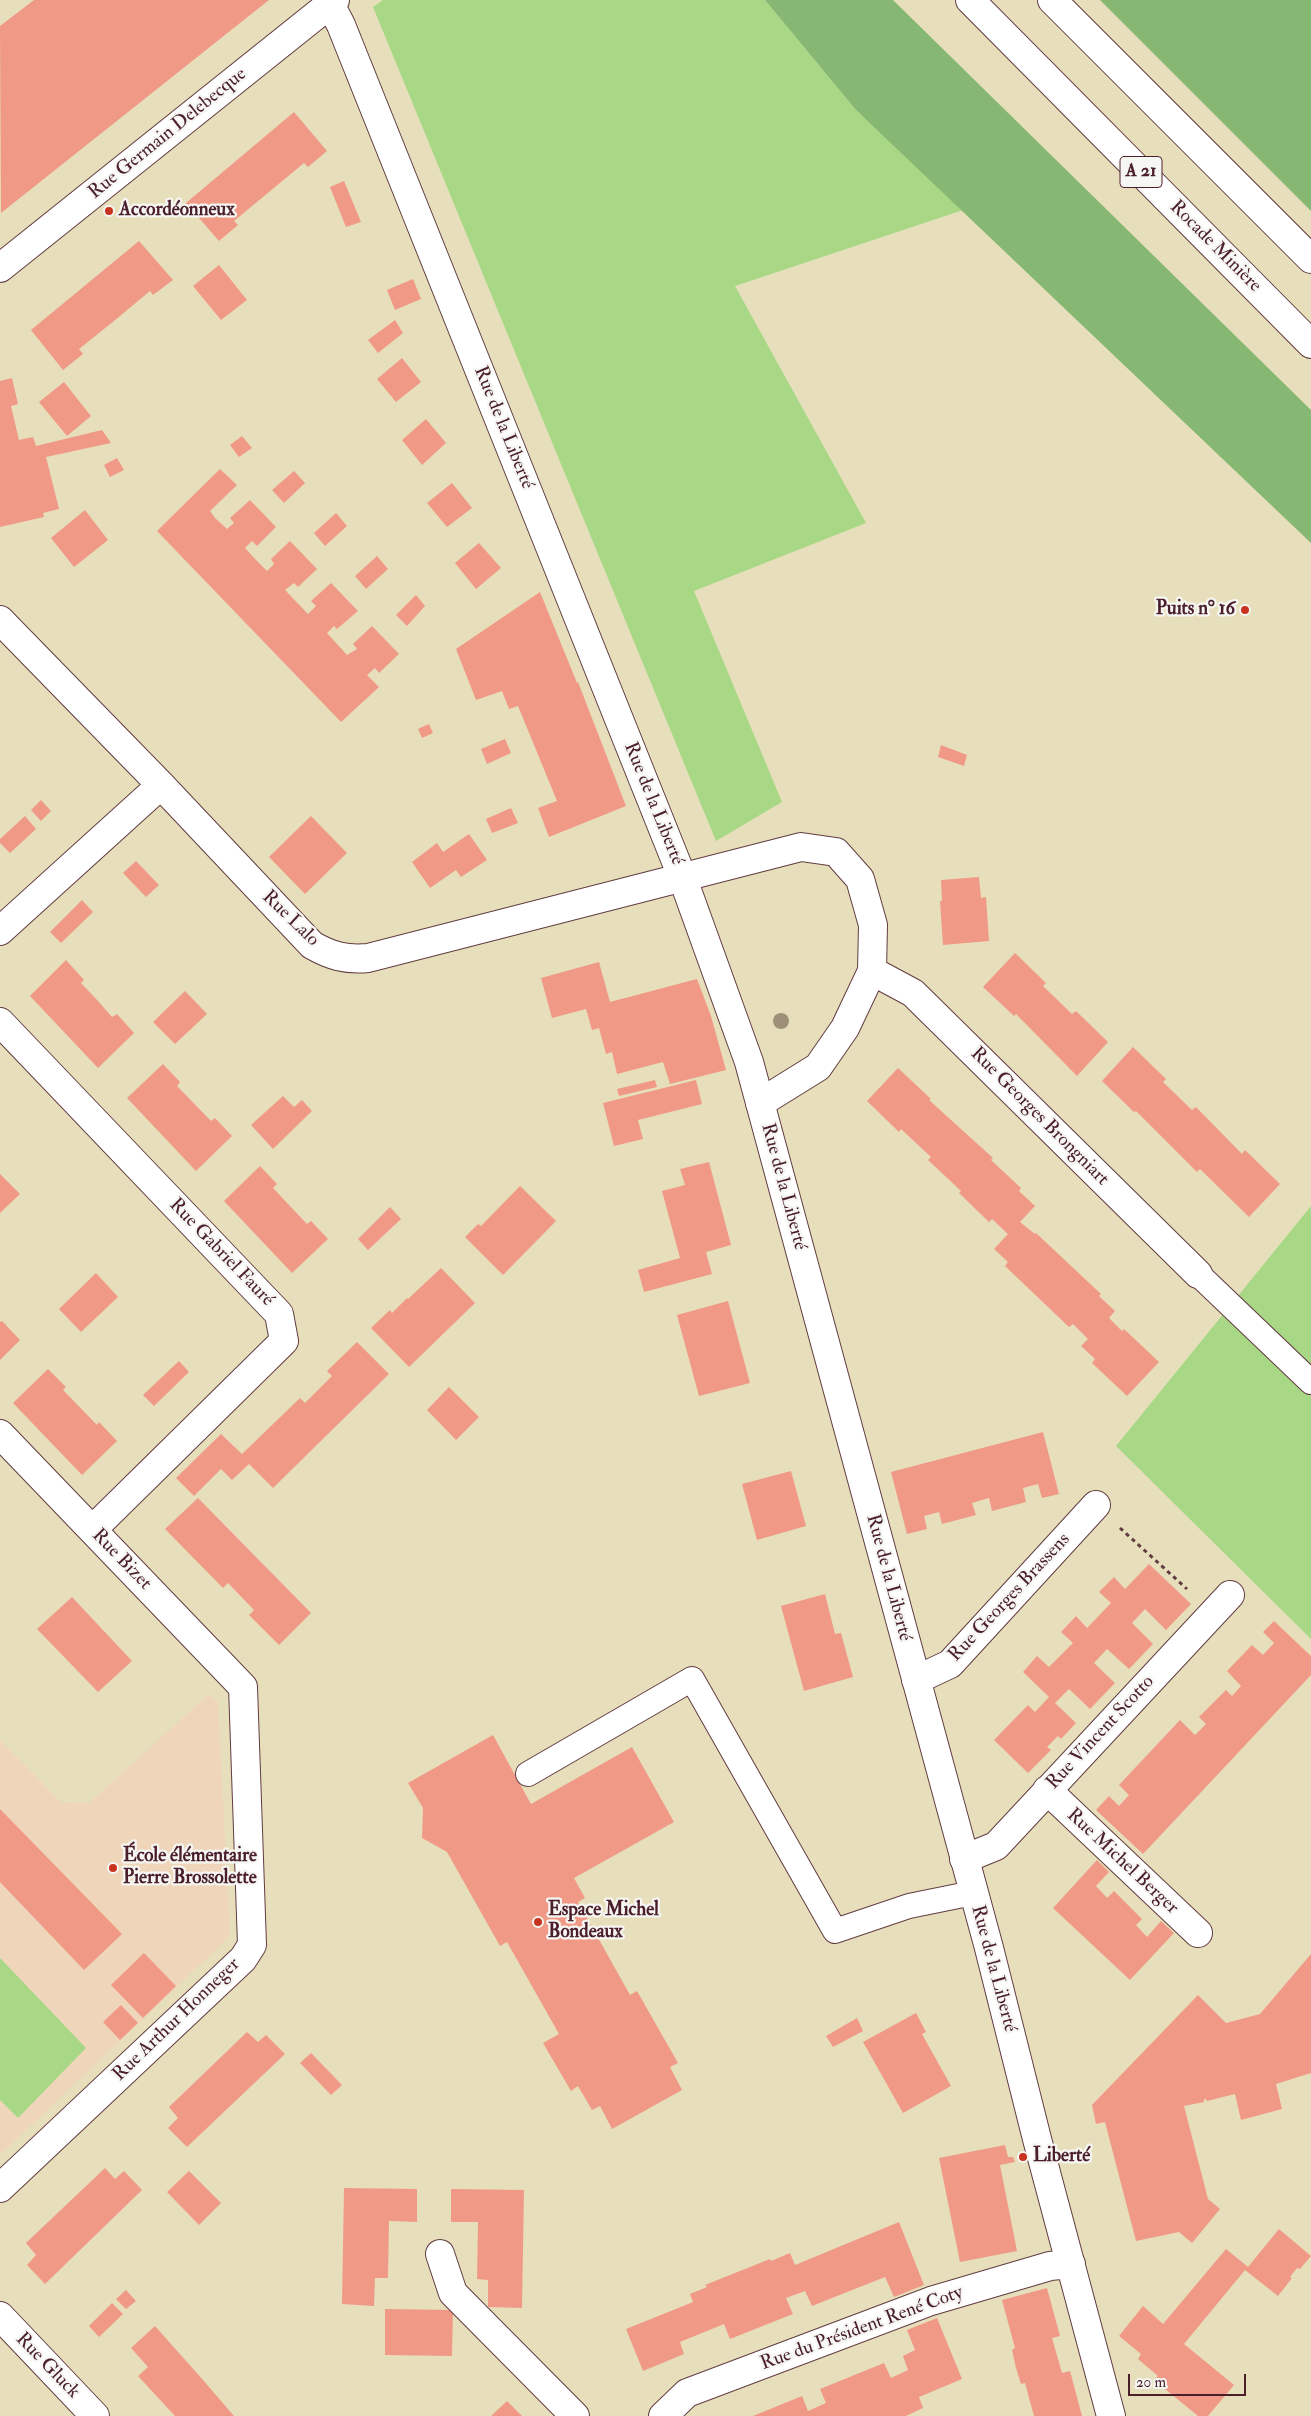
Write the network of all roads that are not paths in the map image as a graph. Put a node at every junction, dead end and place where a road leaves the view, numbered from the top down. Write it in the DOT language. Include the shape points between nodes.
graph roads {
  1 [pos="970,0"];
  2 [pos="1052,0"];
  3 [pos="331,1"];
  4 [pos="1311,259"];
  5 [pos="0,268"];
  6 [pos="1311,344"];
  7 [pos="0,620"];
  8 [pos="161,785"];
  9 [pos="683,879"];
  10 [pos="0,931"];
  11 [pos="872,971"];
  12 [pos="0,1022"];
  13 [pos="760,1104"];
  14 [pos="1198,1274"];
  15 [pos="1311,1382"];
  16 [pos="0,1434"];
  17 [pos="1096,1505"];
  18 [pos="92,1530"];
  19 [pos="1222,1604"];
  20 [pos="916,1680"];
  21 [pos="242,1687"];
  22 [pos="528,1774"];
  23 [pos="1047,1790"];
  24 [pos="964,1859"];
  25 [pos="973,1893"];
  26 [pos="1198,1933"];
  27 [pos="0,2188"];
  28 [pos="440,2254"];
  29 [pos="1071,2264"];
  30 [pos="0,2316"];
  31 [pos="95,2416"];
  32 [pos="575,2416"];
  33 [pos="662,2416"];
  34 [pos="1112,2416"];
  1 -- 6 [label="main road, Rocade Minière / A 21"];
  2 -- 4 [label="main road"];
  3 -- 5 [label="main road, Rue Germain Delebecque"];
  3 -- 9 [label="main road, Rue de la Liberté"];
  7 -- 8 [label="main road, Rue Lalo"];
  8 -- 9 [label="main road, Rue Lalo" via="312,945 330,955 350,960"];
  8 -- 10 [label="main road"];
  9 -- 11 [label="main road, Rue Lalo" via="801,847 836,852 860,879 873,925"];
  9 -- 13 [label="main road, Rue de la Liberté" via="749,1062"];
  11 -- 13 [label="main road" via="845,1028 818,1067"];
  11 -- 14 [label="main road, Rue Georges Brongniart" via="913,993"];
  12 -- 18 [label="main road, Rue Gabriel Fauré" via="279,1314 284,1341"];
  13 -- 20 [label="main road, Rue de la Liberté"];
  14 -- 15 [label="lane"];
  16 -- 18 [label="main road, Rue Bizet"];
  17 -- 20 [label="main road, Rue Georges Brassens" via="950,1664"];
  18 -- 21 [label="main road, Rue Bizet"];
  19 -- 23 [label="main road, Rue Vincent Scotto"];
  20 -- 24 [label="main road, Rue de la Liberté"];
  21 -- 27 [label="main road, Rue Arthur Honneger" via="252,1945 243,1959"];
  22 -- 25 [label="lane" via="692,1679 835,1931 909,1906"];
  23 -- 24 [label="main road, Rue Vincent Scotto" via="996,1846"];
  23 -- 26 [label="main road, Rue Michel Berger"];
  24 -- 25 [label="main road, Rue de la Liberté"];
  25 -- 29 [label="main road, Rue de la Liberté"];
  28 -- 32 [label="main road" via="453,2293"];
  29 -- 33 [label="main road, Rue du Président René Coty" via="1050,2266 931,2300 687,2393"];
  29 -- 34 [label="main road, Rue de la Liberté"];
  30 -- 31 [label="main road, Rue Gluck"];
}
